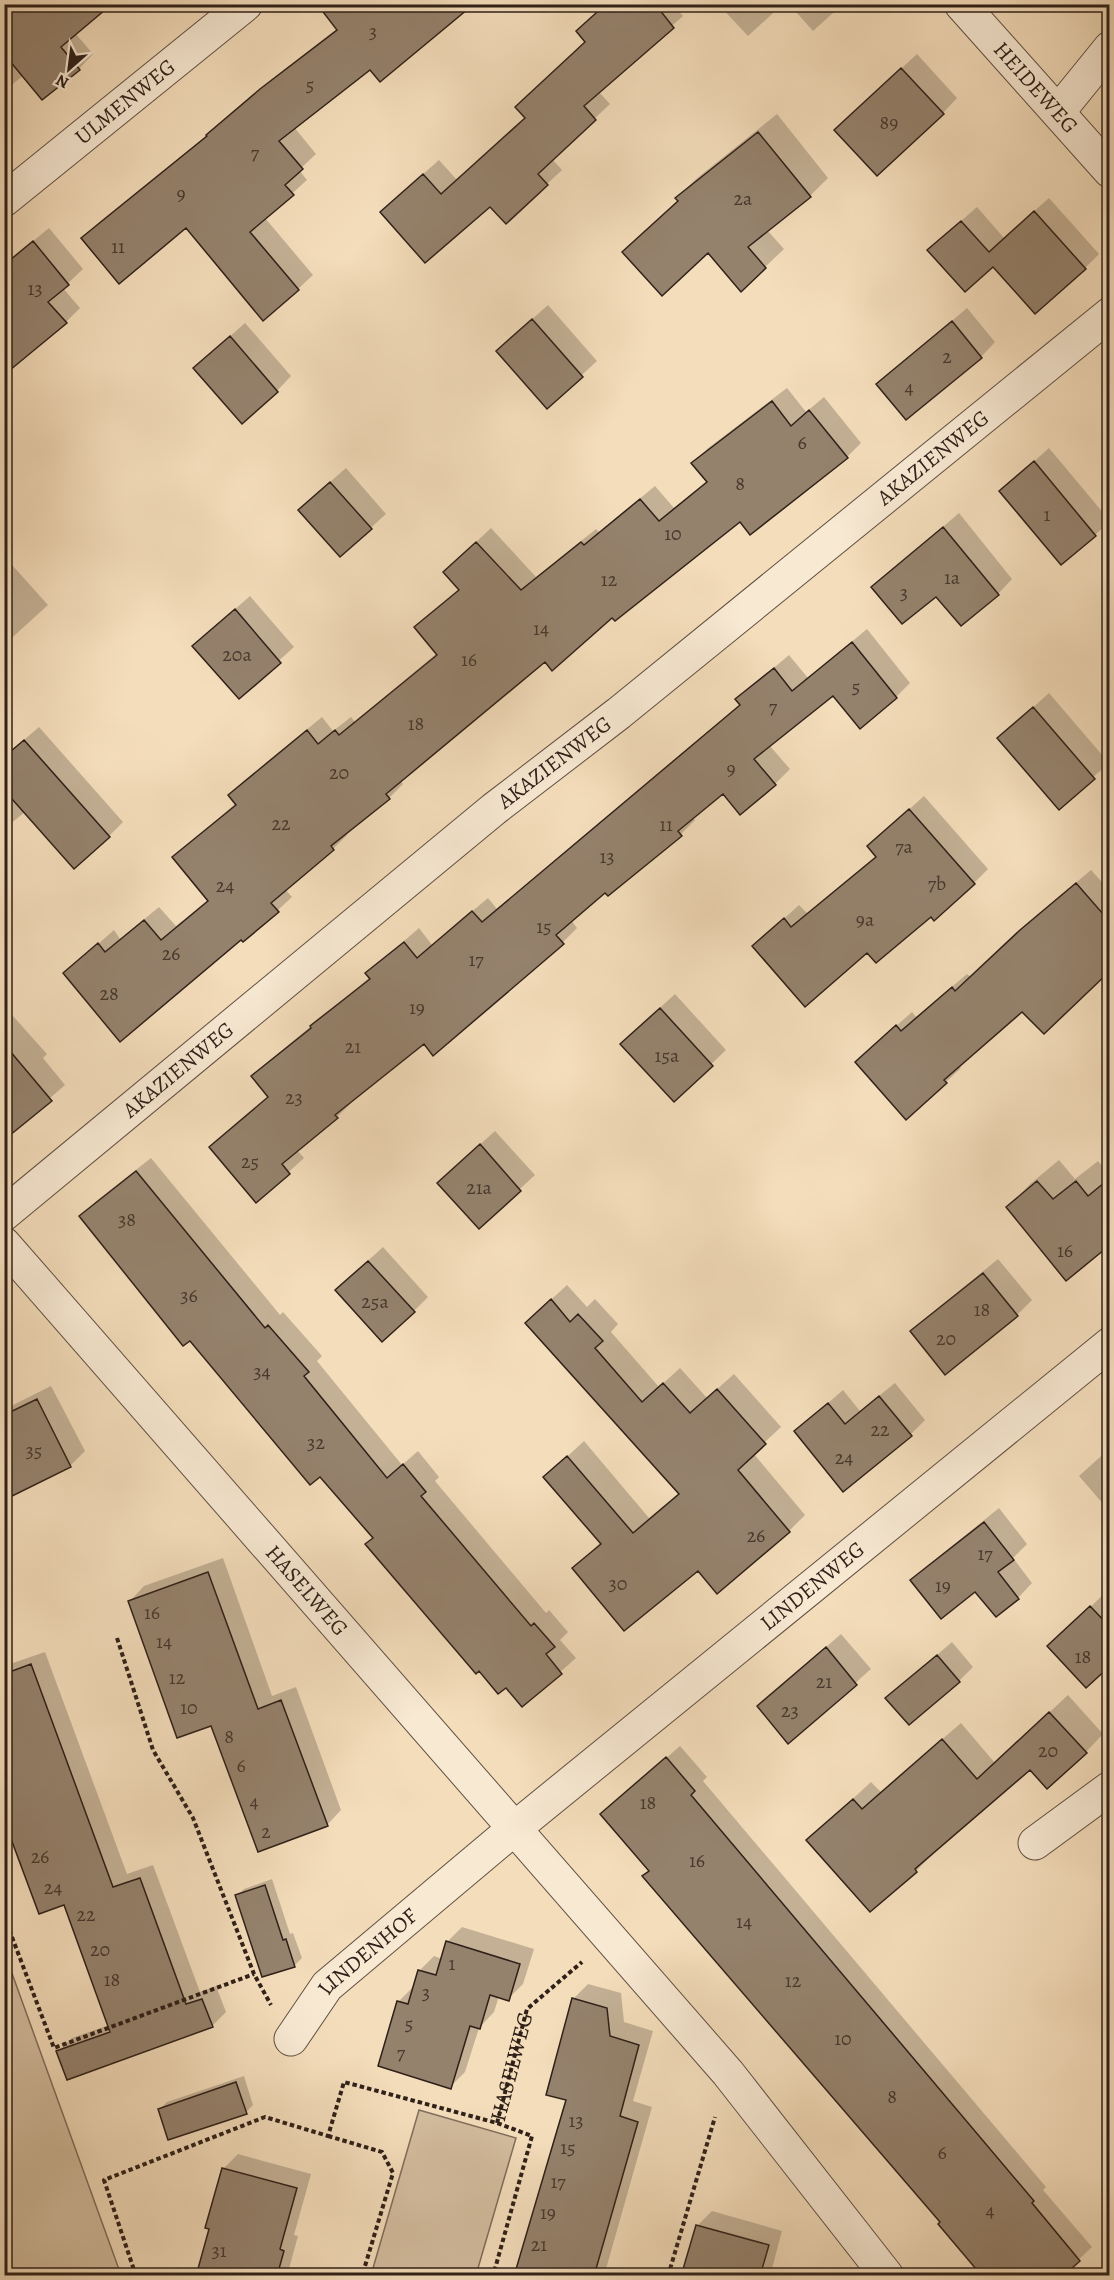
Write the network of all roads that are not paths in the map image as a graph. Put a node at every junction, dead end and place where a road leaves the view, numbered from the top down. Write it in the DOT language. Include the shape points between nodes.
graph roads {
  1 [pos="246,4"];
  2 [pos="961,4"];
  3 [pos="1110,48"];
  4 [pos="1058,112"];
  5 [pos="1110,171"];
  6 [pos="4,200"];
  7 [pos="1110,314"];
  8 [pos="4,1214"];
  9 [pos="4,1244"];
  10 [pos="1110,1344"];
  11 [pos="1110,1788"];
  12 [pos="515,1828"];
  13 [pos="1035,1843"];
  14 [pos="291,2039"];
  15 [pos="887,2276"];
  1 -- 6 [label="street, ULMENWEG"];
  2 -- 4 [label="street, HEIDEWEG"];
  3 -- 4 [label="street"];
  4 -- 5 [label="street, HEIDEWEG"];
  7 -- 8 [label="street, AKAZIENWEG" via="619,713 494,809"];
  9 -- 12 [label="street, HASELWEG"];
  10 -- 12 [label="street, LINDENWEG"];
  11 -- 13 [label="street"];
  12 -- 14 [label="street, LINDENHOF" via="327,1986"];
  12 -- 15 [label="street, HASELWEG" via="728,2073"];
}
